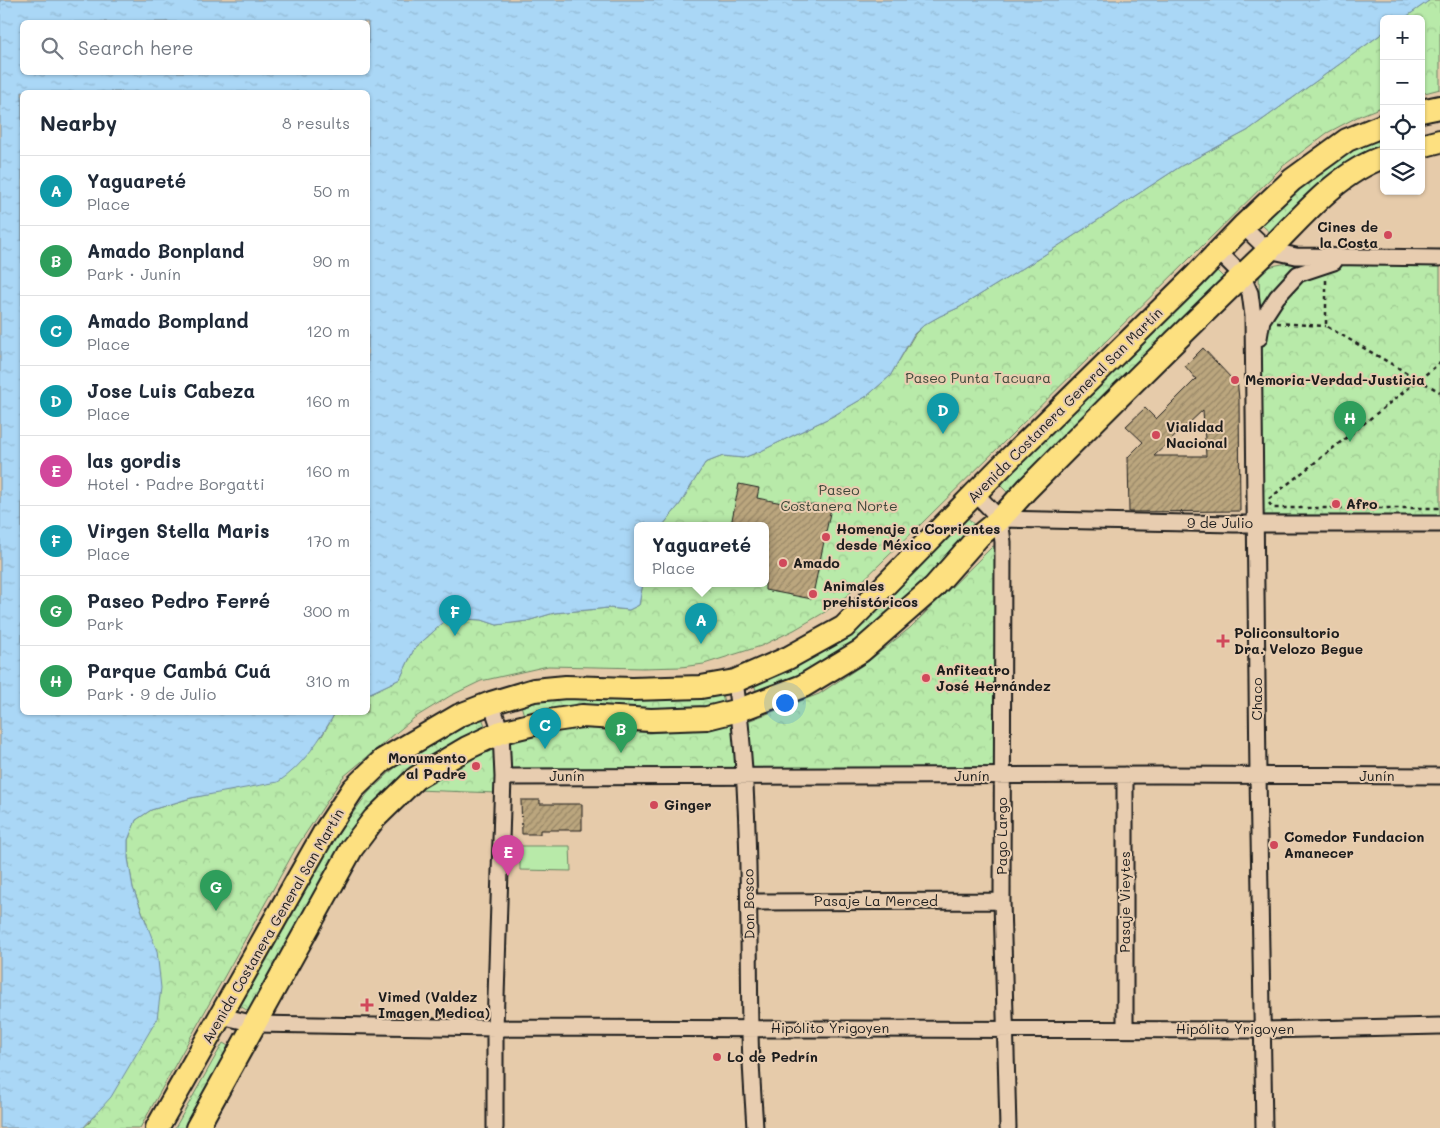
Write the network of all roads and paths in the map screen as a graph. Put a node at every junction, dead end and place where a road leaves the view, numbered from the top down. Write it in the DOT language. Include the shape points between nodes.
graph roads {
  1 [pos="1440,107"];
  2 [pos="1425,110"];
  3 [pos="1380,127"];
  4 [pos="1440,141"];
  5 [pos="1425,145"];
  6 [pos="1380,160"];
  7 [pos="1243,226"];
  8 [pos="1268,250"];
  9 [pos="1218,251"];
  10 [pos="1352,258"];
  11 [pos="1440,258"];
  12 [pos="1242,275"];
  13 [pos="1326,280"];
  14 [pos="1262,320"];
  15 [pos="1326,326"];
  16 [pos="1440,363"];
  17 [pos="1254,370"];
  18 [pos="1419,380"];
  19 [pos="1440,392"];
  20 [pos="1268,490"];
  21 [pos="976,494"];
  22 [pos="1268,500"];
  23 [pos="1440,508"];
  24 [pos="1000,519"];
  25 [pos="1256,523"];
  26 [pos="1440,524"];
  27 [pos="734,681"];
  28 [pos="491,703"];
  29 [pos="739,710"];
  30 [pos="501,732"];
  31 [pos="1125,775"];
  32 [pos="1258,775"];
  33 [pos="745,776"];
  34 [pos="1002,776"];
  35 [pos="1440,776"];
  36 [pos="504,777"];
  37 [pos="1002,901"];
  38 [pos="749,902"];
  39 [pos="221,1016"];
  40 [pos="255,1024"];
  41 [pos="1440,1026"];
  42 [pos="495,1028"];
  43 [pos="750,1028"];
  44 [pos="1004,1028"];
  45 [pos="1125,1029"];
  46 [pos="1262,1030"];
  47 [pos="158,1128"];
  48 [pos="197,1128"];
  49 [pos="495,1128"];
  50 [pos="755,1128"];
  51 [pos="1008,1128"];
  52 [pos="1264,1128"];
  1 -- 2 [label="main road"];
  3 -- 7 [label="main road, Avenida Costanera General San Martín" via="1347,140 1292,180"];
  4 -- 5 [label="main road"];
  6 -- 8 [label="main road" via="1354,172 1335,186"];
  7 -- 8 [label="street"];
  7 -- 9 [label="main road, Avenida Costanera General San Martín"];
  8 -- 10 [label="street" via="1296,256"];
  8 -- 12 [label="main road"];
  9 -- 12 [label="street, Chaco"];
  9 -- 21 [label="main road, Avenida Costanera General San Martín"];
  10 -- 11 [label="street"];
  10 -- 14 [label="street" via="1326,263 1298,274"];
  12 -- 17 [label="street, Chaco" via="1250,293 1253,316"];
  12 -- 24 [label="main road"];
  13 -- 15 [label="path"];
  14 -- 15 [label="path"];
  14 -- 17 [label="street"];
  15 -- 18 [label="path"];
  16 -- 18 [label="path"];
  17 -- 25 [label="street, Chaco"];
  18 -- 19 [label="path"];
  18 -- 22 [label="path"];
  20 -- 22 [label="path"];
  21 -- 24 [label="street"];
  21 -- 27 [label="main road, Avenida Costanera General San Martín" via="844,627 788,658"];
  22 -- 23 [label="path" via="1273,508"];
  24 -- 25 [label="street, 9 de Julio"];
  24 -- 29 [label="main road" via="979,536 934,587 861,651 803,686"];
  24 -- 34 [label="street, Pago Largo" via="1003,542"];
  25 -- 26 [label="street, 9 de Julio"];
  25 -- 32 [label="street, Chaco"];
  27 -- 28 [label="main road, Avenida Costanera General San Martín" via="701,687 566,687 534,690"];
  27 -- 29 [label="street, Don Bosco"];
  28 -- 30 [label="street"];
  28 -- 39 [label="main road, Avenida Costanera General San Martín" via="460,715 407,745 383,760 353,789 324,833"];
  29 -- 30 [label="main road" via="683,720 582,716"];
  29 -- 33 [label="street, Don Bosco"];
  30 -- 36 [label="street"];
  30 -- 40 [label="main road" via="416,778 374,819 352,848"];
  31 -- 32 [label="street, Junín"];
  31 -- 34 [label="street, Junín"];
  31 -- 45 [label="street, Pasaje Vieytes"];
  32 -- 35 [label="street, Junín"];
  32 -- 46 [label="street, Chaco"];
  33 -- 34 [label="street, Junín"];
  33 -- 36 [label="street, Junín"];
  33 -- 38 [label="street, Don Bosco"];
  34 -- 37 [label="street, Pago Largo"];
  36 -- 42 [label="street"];
  37 -- 38 [label="street, Pasaje La Merced"];
  37 -- 44 [label="street, Pago Largo"];
  38 -- 43 [label="street, Don Bosco"];
  39 -- 40 [label="street, Hipólito Yrigoyen"];
  39 -- 47 [label="main road, Avenida Costanera General San Martín"];
  40 -- 42 [label="street, Hipólito Yrigoyen"];
  40 -- 48 [label="main road"];
  41 -- 46 [label="street, Hipólito Yrigoyen"];
  42 -- 43 [label="street, Hipólito Yrigoyen"];
  42 -- 49 [label="street"];
  43 -- 44 [label="street, Hipólito Yrigoyen"];
  43 -- 50 [label="street, Don Bosco"];
  44 -- 45 [label="street, Hipólito Yrigoyen"];
  44 -- 51 [label="street, Pago Largo"];
  45 -- 46 [label="street, Hipólito Yrigoyen"];
  46 -- 52 [label="street, Chaco"];
}
